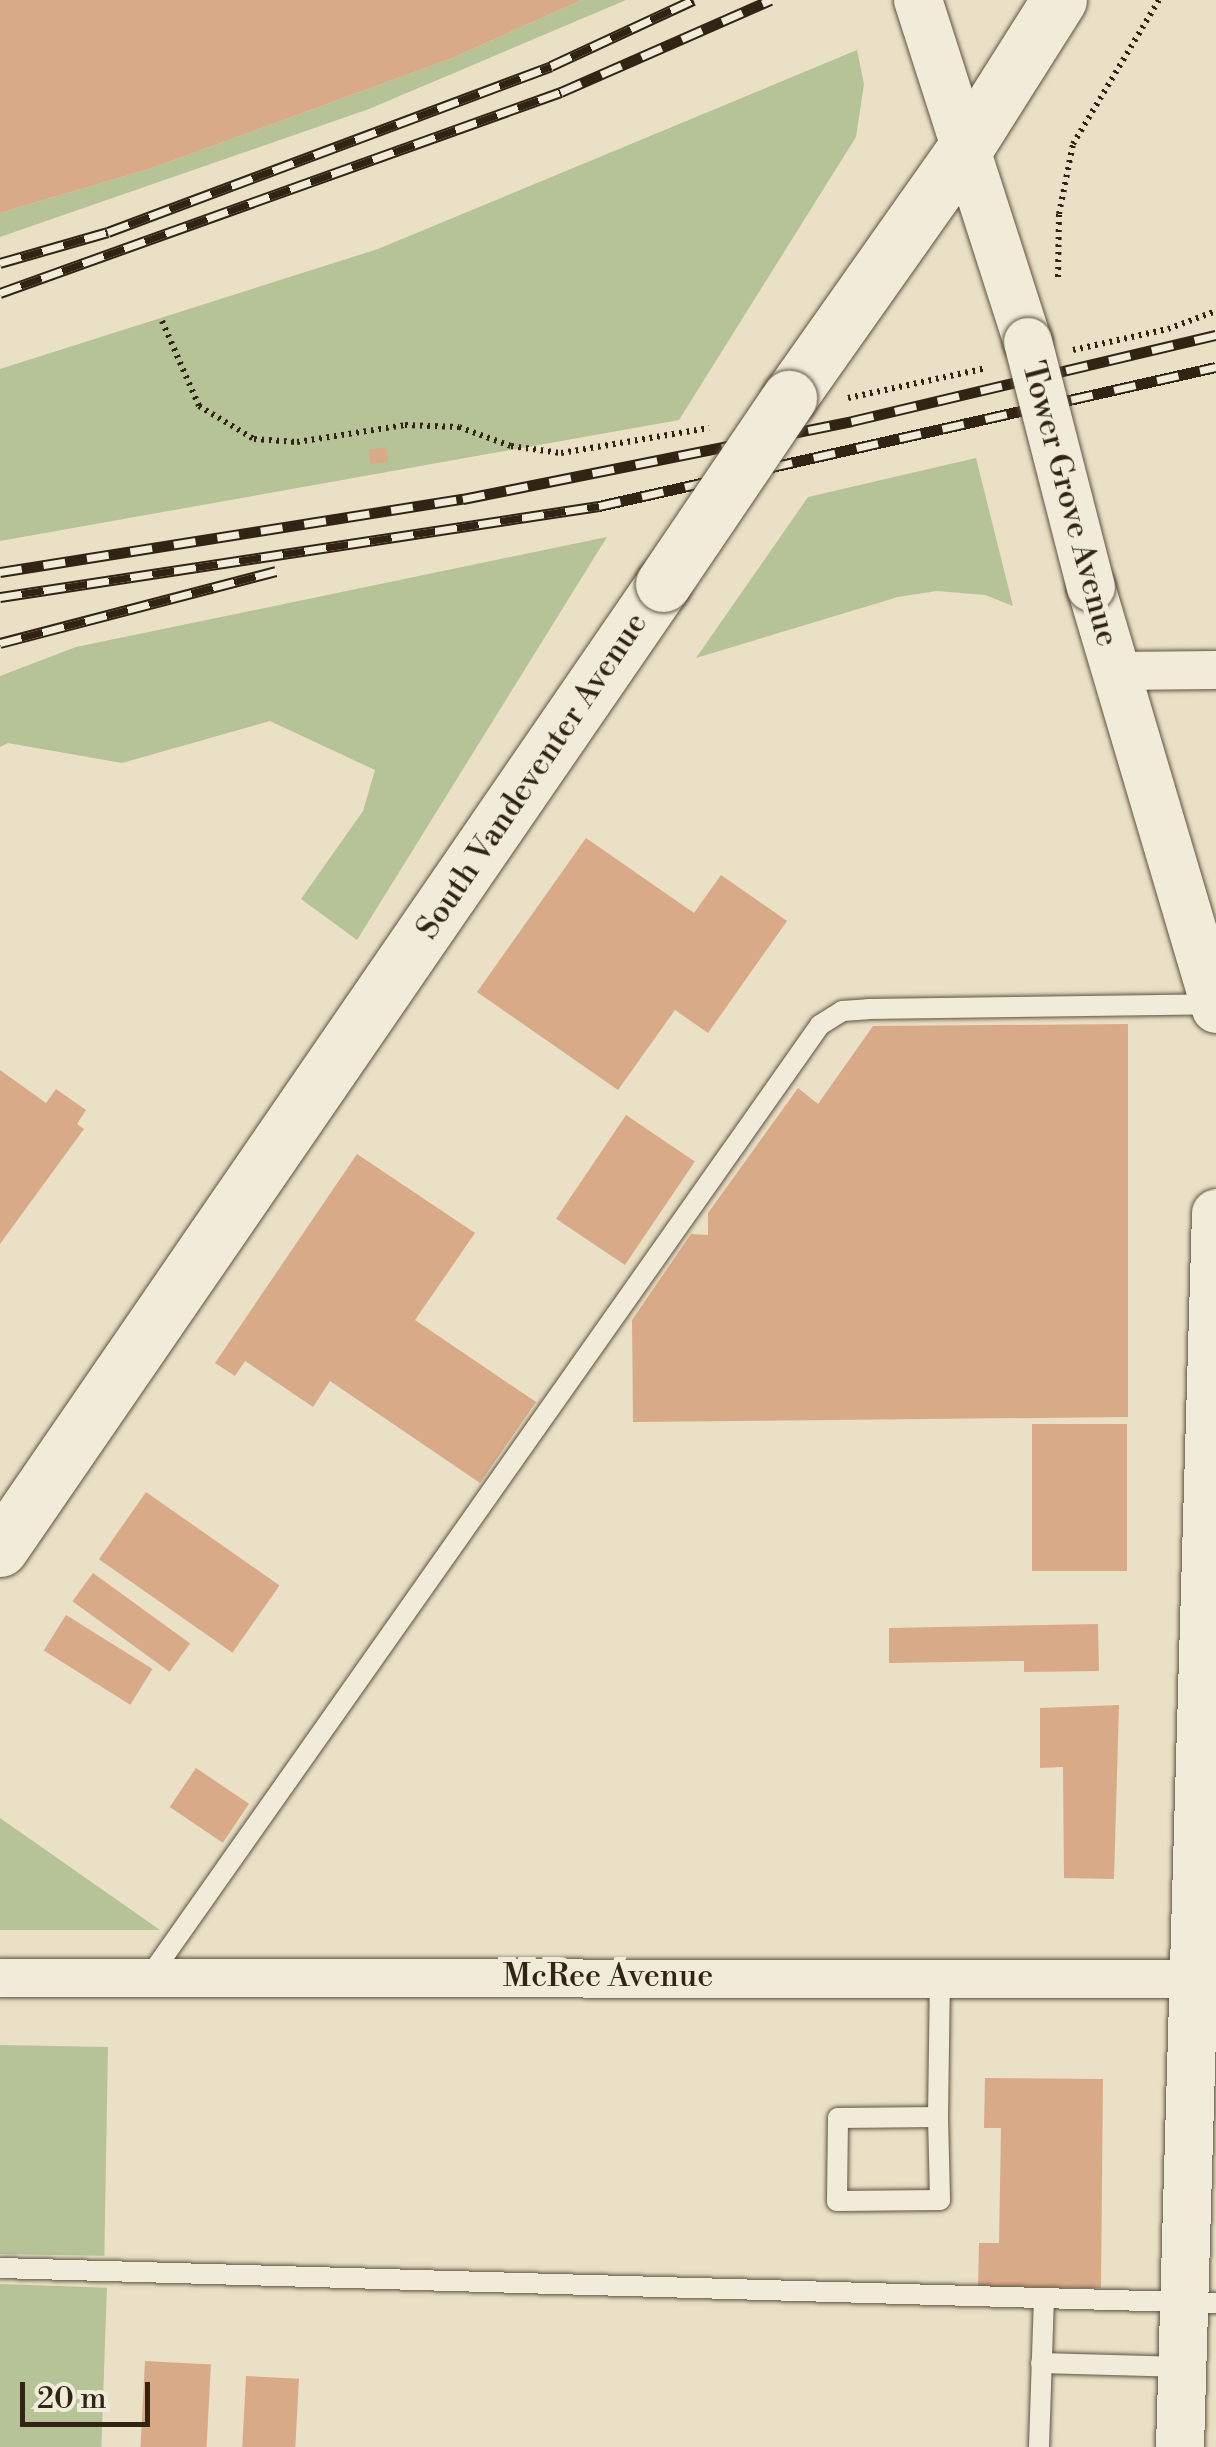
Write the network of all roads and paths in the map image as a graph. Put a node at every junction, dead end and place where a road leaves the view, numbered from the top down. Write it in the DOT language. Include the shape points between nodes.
graph roads {
  1 [pos="918,0"];
  2 [pos="1059,0"];
  3 [pos="1160,0"];
  4 [pos="966,146"];
  5 [pos="1059,288"];
  6 [pos="1216,311"];
  7 [pos="162,321"];
  8 [pos="1027,354"];
  9 [pos="808,400"];
  10 [pos="714,426"];
  11 [pos="1216,670"];
  12 [pos="1114,671"];
  13 [pos="1216,1007"];
  14 [pos="1216,1214"];
  15 [pos="1215,1324"];
  16 [pos="0,1549"];
  17 [pos="152,1973"];
  18 [pos="0,1978"];
  19 [pos="940,1978"];
  20 [pos="1206,1979"];
  21 [pos="938,2116"];
  22 [pos="0,2268"];
  23 [pos="1044,2300"];
  24 [pos="1200,2303"];
  25 [pos="1042,2363"];
  26 [pos="1183,2367"];
  27 [pos="1039,2447"];
  28 [pos="1180,2447"];
  1 -- 4 [label="street, Tower Grove Avenue"];
  2 -- 4 [label="main road, South Vandeventer Avenue"];
  3 -- 5 [label="path" via="1073,144 1059,214"];
  4 -- 8 [label="street, Tower Grove Avenue"];
  4 -- 9 [label="main road, South Vandeventer Avenue"];
  6 -- 8 [label="path" via="1168,330"];
  7 -- 10 [label="path" via="199,406 254,439 297,442 405,425 460,427 511,446 561,454"];
  8 -- 9 [label="path"];
  8 -- 12 [label="street, Tower Grove Avenue, bridge"];
  9 -- 16 [label="main road, South Vandeventer Avenue, bridge" via="582,705"];
  11 -- 12 [label="street"];
  12 -- 13 [label="street, Tower Grove Avenue"];
  13 -- 17 [label="lane" via="868,1008 842,1011 820,1025"];
  14 -- 15 [label="street"];
  15 -- 20 [label="street"];
  17 -- 18 [label="street, McRee Avenue"];
  17 -- 19 [label="street, McRee Avenue"];
  19 -- 20 [label="street, McRee Avenue"];
  19 -- 21 [label="lane"];
  20 -- 24 [label="street"];
  21 -- 21 [label="lane" via="838,2118 838,2202 940,2200"];
  22 -- 23 [label="lane"];
  23 -- 24 [label="lane"];
  23 -- 25 [label="lane"];
  24 -- 26 [label="street"];
  25 -- 26 [label="lane"];
  25 -- 27 [label="lane"];
  26 -- 28 [label="street"];
}
